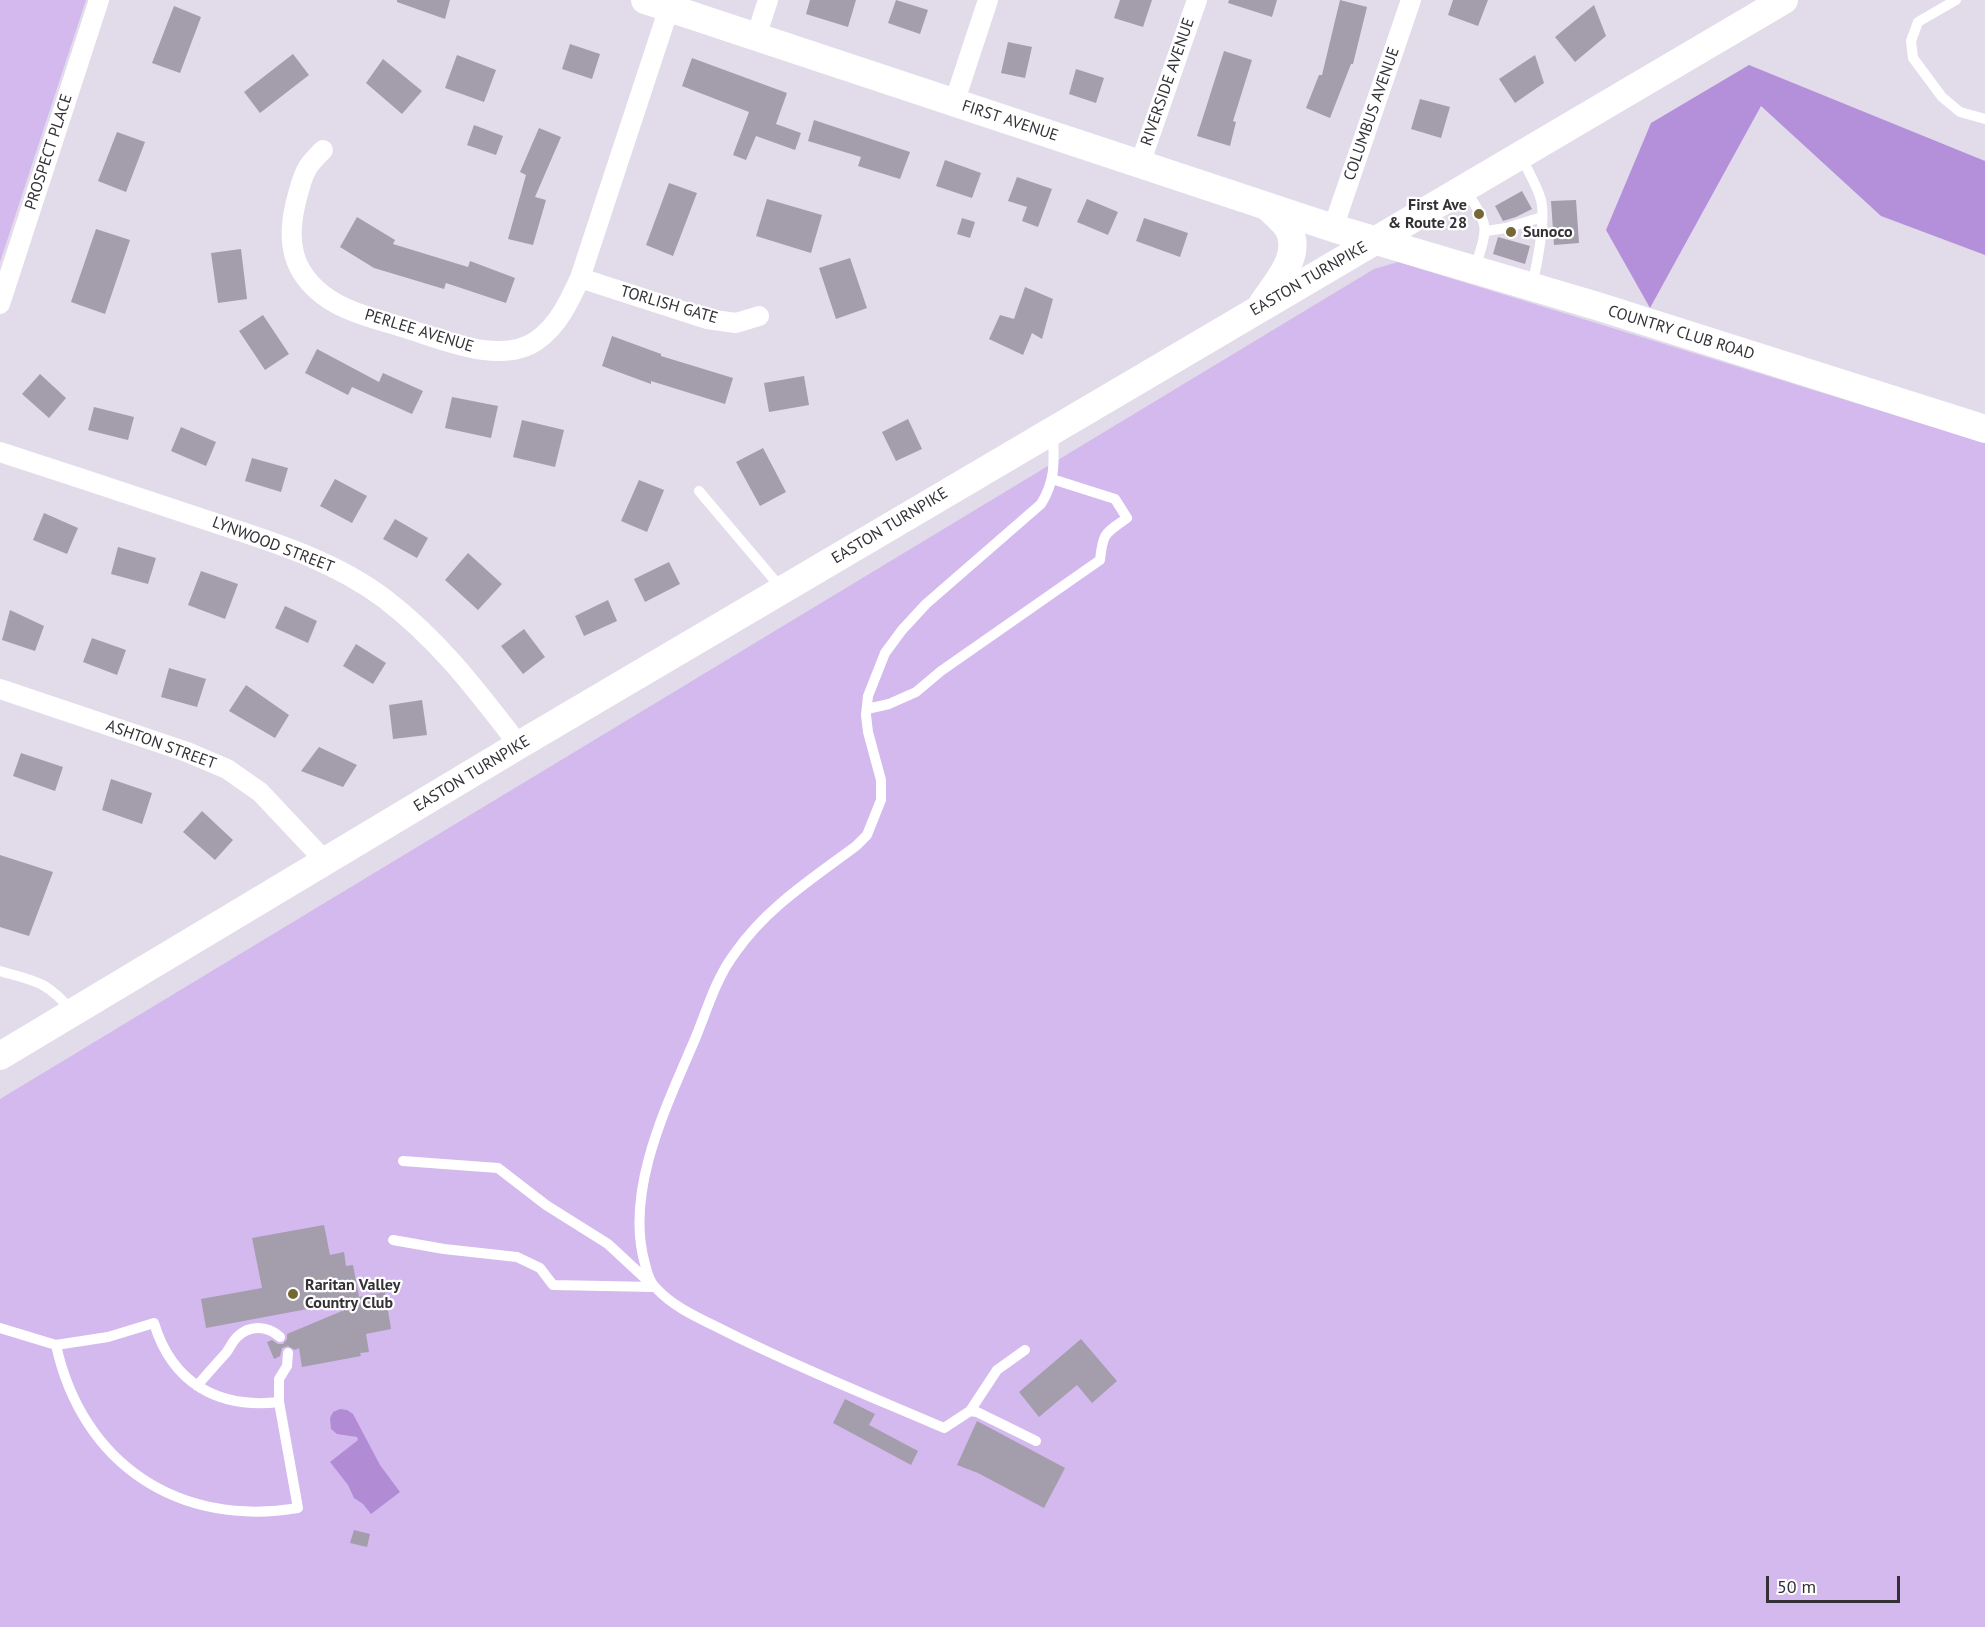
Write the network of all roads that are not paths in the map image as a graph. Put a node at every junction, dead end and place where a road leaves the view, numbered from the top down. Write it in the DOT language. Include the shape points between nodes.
graph roads {
  1 [pos="99,0"];
  2 [pos="768,0"];
  3 [pos="988,0"];
  4 [pos="1197,0"];
  5 [pos="1411,0"];
  6 [pos="1784,0"];
  7 [pos="1956,0"];
  8 [pos="657,4"];
  9 [pos="756,37"];
  10 [pos="954,103"];
  11 [pos="1985,119"];
  12 [pos="323,150"];
  13 [pos="1521,156"];
  14 [pos="1140,164"];
  15 [pos="1464,189"];
  16 [pos="1269,208"];
  17 [pos="1542,217"];
  18 [pos="1334,228"];
  19 [pos="1486,231"];
  20 [pos="1376,240"];
  21 [pos="1475,270"];
  22 [pos="580,278"];
  23 [pos="1532,287"];
  24 [pos="0,304"];
  25 [pos="1259,309"];
  26 [pos="759,316"];
  27 [pos="1985,429"];
  28 [pos="1053,430"];
  29 [pos="0,452"];
  30 [pos="1052,479"];
  31 [pos="699,491"];
  32 [pos="782,590"];
  33 [pos="0,689"];
  34 [pos="867,710"];
  35 [pos="519,745"];
  36 [pos="326,862"];
  37 [pos="0,971"];
  38 [pos="73,1013"];
  39 [pos="0,1056"];
  40 [pos="403,1161"];
  41 [pos="393,1239"];
  42 [pos="654,1287"];
  43 [pos="0,1328"];
  44 [pos="280,1337"];
  45 [pos="56,1345"];
  46 [pos="1025,1350"];
  47 [pos="288,1353"];
  48 [pos="197,1386"];
  49 [pos="279,1402"];
  50 [pos="970,1411"];
  51 [pos="1036,1441"];
  1 -- 24 [label="street, PROSPECT PLACE"];
  2 -- 9 [label="street"];
  3 -- 10 [label="street"];
  4 -- 14 [label="street, RIVERSIDE AVENUE"];
  5 -- 18 [label="street, COLUMBUS AVENUE"];
  6 -- 13 [label="main road, EASTON TURNPIKE"];
  7 -- 11 [label="lane" via="1918,22 1911,41 1913,58 1942,97 1960,112"];
  8 -- 9 [label="main road, FIRST AVENUE"];
  8 -- 22 [label="street, PERLEE AVENUE"];
  9 -- 10 [label="main road, FIRST AVENUE"];
  10 -- 14 [label="main road, FIRST AVENUE"];
  12 -- 22 [label="street, PERLEE AVENUE" via="308,168 297,195 290,227 292,251 303,276 324,296 347,308 453,344 484,351 510,350 535,342 552,327 567,308"];
  13 -- 15 [label="main road, EASTON TURNPIKE"];
  13 -- 17 [label="lane" via="1541,200"];
  14 -- 16 [label="main road, FIRST AVENUE"];
  15 -- 19 [label="lane" via="1484,219"];
  15 -- 20 [label="main road, EASTON TURNPIKE"];
  16 -- 18 [label="main road, FIRST AVENUE"];
  16 -- 25 [label="main road" via="1286,226 1293,246 1290,260"];
  17 -- 19 [label="lane"];
  17 -- 23 [label="lane"];
  18 -- 20 [label="main road, FIRST AVENUE"];
  19 -- 21 [label="lane"];
  20 -- 21 [label="main road, COUNTRY CLUB ROAD"];
  20 -- 25 [label="main road, EASTON TURNPIKE"];
  21 -- 23 [label="main road, COUNTRY CLUB ROAD"];
  22 -- 26 [label="street, TORLISH GATE" via="707,319 736,323"];
  23 -- 27 [label="main road, COUNTRY CLUB ROAD"];
  25 -- 28 [label="main road, EASTON TURNPIKE"];
  28 -- 30 [label="lane"];
  28 -- 32 [label="main road, EASTON TURNPIKE"];
  29 -- 35 [label="street, LYNWOOD STREET" via="285,546 335,568 383,597 419,626 453,661"];
  30 -- 34 [label="lane" via="1041,504 926,604 902,630 885,653 868,696"];
  30 -- 34 [label="lane" via="1115,499 1127,518 1105,534 1100,560 916,692"];
  31 -- 32 [label="lane"];
  32 -- 35 [label="main road, EASTON TURNPIKE"];
  33 -- 36 [label="street, ASHTON STREET" via="227,769 261,792"];
  34 -- 42 [label="lane" via="868,732 881,780 881,800 867,835 771,910 735,952 683,1066 649,1156 639,1224 642,1253"];
  35 -- 36 [label="main road, EASTON TURNPIKE"];
  36 -- 38 [label="main road, EASTON TURNPIKE"];
  37 -- 38 [label="lane" via="41,982"];
  38 -- 39 [label="main road, EASTON TURNPIKE"];
  40 -- 42 [label="lane" via="498,1168 546,1205 608,1244"];
  41 -- 42 [label="lane" via="517,1257 540,1268 553,1285"];
  42 -- 50 [label="lane" via="693,1315 762,1350 944,1428"];
  43 -- 45 [label="lane"];
  44 -- 48 [label="lane" via="269,1329 245,1330"];
  45 -- 48 [label="lane" via="154,1323 165,1352"];
  45 -- 49 [label="lane" via="69,1389 104,1446 138,1476 194,1504 256,1513 298,1508"];
  46 -- 50 [label="lane" via="998,1370"];
  47 -- 49 [label="lane" via="287,1366 279,1379"];
  48 -- 49 [label="lane" via="244,1404"];
  50 -- 51 [label="lane"];
}
